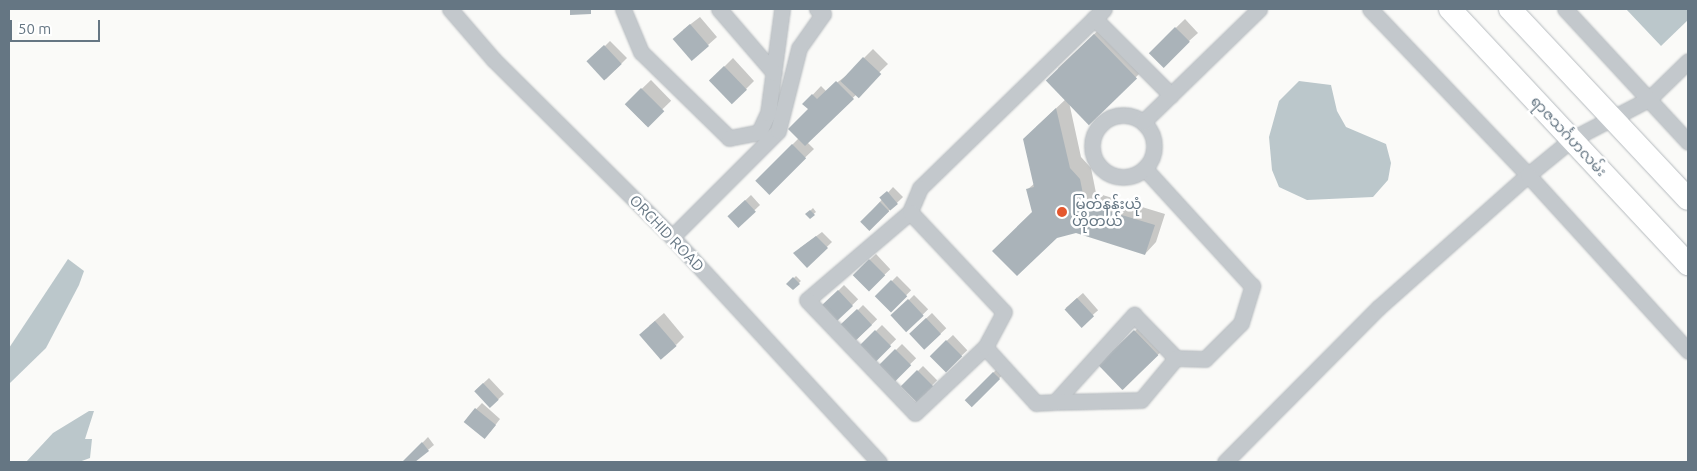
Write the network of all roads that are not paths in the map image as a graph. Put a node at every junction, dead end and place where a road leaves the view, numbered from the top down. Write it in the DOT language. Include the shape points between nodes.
graph roads {
  1 [pos="450,9"];
  2 [pos="623,9"];
  3 [pos="718,9"];
  4 [pos="782,9"];
  5 [pos="1259,9"];
  6 [pos="1370,9"];
  7 [pos="1450,9"];
  8 [pos="1510,9"];
  9 [pos="1565,9"];
  10 [pos="823,10"];
  11 [pos="1099,14"];
  12 [pos="1688,61"];
  13 [pos="774,73"];
  14 [pos="1171,95"];
  15 [pos="1649,99"];
  16 [pos="1614,120"];
  17 [pos="1143,122"];
  18 [pos="1572,139"];
  19 [pos="1688,142"];
  20 [pos="1145,169"];
  21 [pos="1528,175"];
  22 [pos="1688,199"];
  23 [pos="910,212"];
  24 [pos="672,237"];
  25 [pos="1688,264"];
  26 [pos="985,347"];
  27 [pos="1688,351"];
  28 [pos="1176,358"];
  29 [pos="1055,402"];
  30 [pos="879,462"];
  31 [pos="1225,462"];
  1 -- 24 [label="street, ORCHID ROAD" via="493,59"];
  2 -- 13 [label="street" via="641,52 729,138 760,132 768,113"];
  3 -- 13 [label="street"];
  4 -- 13 [label="street"];
  5 -- 14 [label="street"];
  6 -- 21 [label="street"];
  7 -- 18 [label="main road, ရာဇသင်္ဂဟလမ်း"];
  8 -- 16 [label="main road"];
  9 -- 15 [label="street"];
  10 -- 24 [label="street" via="799,48 778,131"];
  11 -- 14 [label="street"];
  11 -- 23 [label="street" via="920,188"];
  12 -- 15 [label="street"];
  14 -- 17 [label="street"];
  15 -- 16 [label="street"];
  15 -- 19 [label="street"];
  16 -- 18 [label="street"];
  16 -- 22 [label="main road"];
  17 -- 20 [label="street" via="1154,145"];
  17 -- 20 [label="street" via="1114,116 1097,128 1091,148 1106,173 1127,178"];
  18 -- 21 [label="street"];
  18 -- 25 [label="main road, ရာဇသင်္ဂဟလမ်း"];
  20 -- 28 [label="street" via="1252,286 1241,322 1205,359"];
  21 -- 27 [label="street"];
  21 -- 31 [label="street" via="1378,308"];
  23 -- 26 [label="street" via="1004,312"];
  23 -- 26 [label="street" via="807,300 914,413"];
  24 -- 30 [label="street, ORCHID ROAD"];
  26 -- 29 [label="street" via="1036,403"];
  28 -- 29 [label="street" via="1141,400"];
  28 -- 29 [label="street" via="1134,315"];
}
